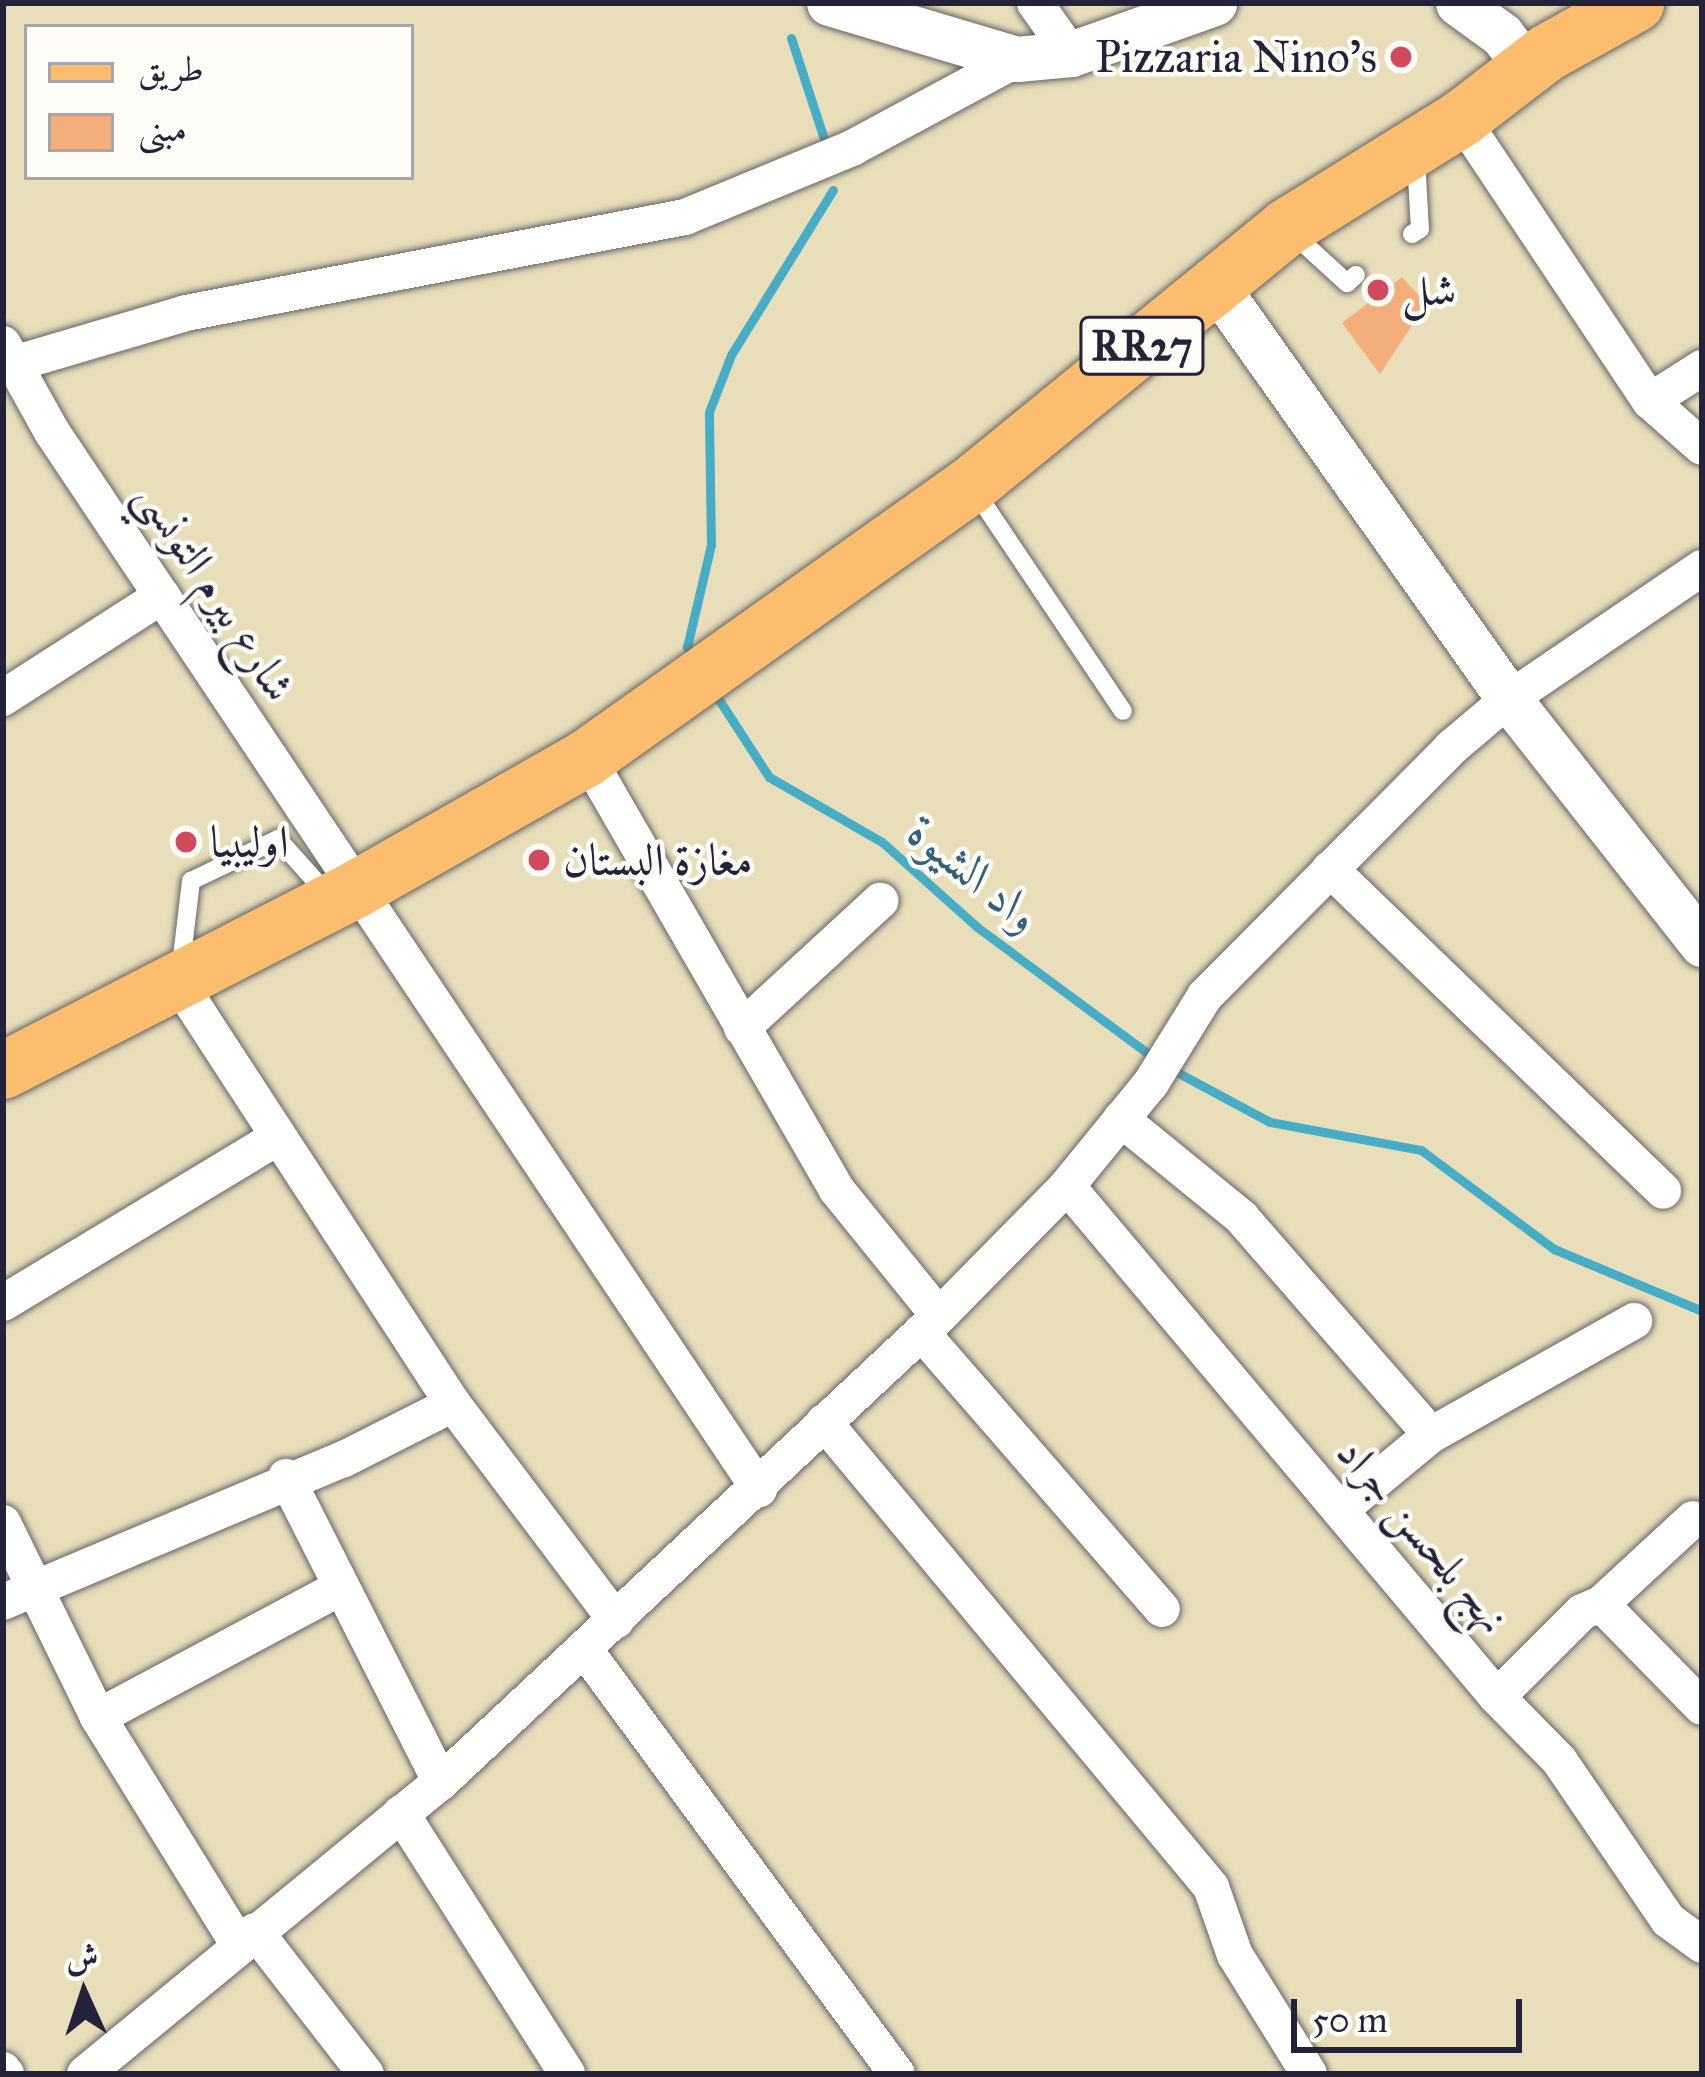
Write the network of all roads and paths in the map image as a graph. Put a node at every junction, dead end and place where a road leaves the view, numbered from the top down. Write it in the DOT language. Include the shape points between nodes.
graph roads {
  1 [pos="830,3"];
  2 [pos="1035,3"];
  3 [pos="1214,3"];
  4 [pos="1459,3"];
  5 [pos="1635,3"];
  6 [pos="1550,41"];
  7 [pos="1071,54"];
  8 [pos="1017,59"];
  9 [pos="1438,129"];
  10 [pos="1286,227"];
  11 [pos="1412,234"];
  12 [pos="1357,275"];
  13 [pos="1217,287"];
  14 [pos="6,358"];
  15 [pos="1702,368"];
  16 [pos="1650,401"];
  17 [pos="1702,447"];
  18 [pos="970,485"];
  19 [pos="1702,568"];
  20 [pos="162,596"];
  21 [pos="3,698"];
  22 [pos="1509,699"];
  23 [pos="1123,711"];
  24 [pos="587,757"];
  25 [pos="1330,869"];
  26 [pos="344,895"];
  27 [pos="880,901"];
  28 [pos="1702,944"];
  29 [pos="178,982"];
  30 [pos="742,1028"];
  31 [pos="3,1070"];
  32 [pos="1121,1119"];
  33 [pos="277,1138"];
  34 [pos="1067,1186"];
  35 [pos="1663,1191"];
  36 [pos="3,1303"];
  37 [pos="1634,1321"];
  38 [pos="930,1324"];
  39 [pos="453,1404"];
  40 [pos="824,1422"];
  41 [pos="1430,1435"];
  42 [pos="286,1478"];
  43 [pos="759,1489"];
  44 [pos="1340,1510"];
  45 [pos="1693,1519"];
  46 [pos="3,1523"];
  47 [pos="336,1590"];
  48 [pos="19,1595"];
  49 [pos="1601,1604"];
  50 [pos="1162,1609"];
  51 [pos="616,1620"];
  52 [pos="585,1650"];
  53 [pos="1497,1697"];
  54 [pos="1702,1707"];
  55 [pos="98,1717"];
  56 [pos="441,1782"];
  57 [pos="401,1813"];
  58 [pos="247,1938"];
  59 [pos="1702,1945"];
  60 [pos="85,2074"];
  61 [pos="366,2074"];
  62 [pos="567,2074"];
  63 [pos="897,2074"];
  64 [pos="1309,2074"];
  1 -- 8 [label="street"];
  2 -- 7 [label="street"];
  3 -- 7 [label="street"];
  4 -- 6 [label="street" via="1502,35"];
  5 -- 6 [label="main road, RR27"];
  6 -- 9 [label="main road, RR27"];
  7 -- 8 [label="street"];
  8 -- 14 [label="street" via="852,148 685,217 186,313"];
  9 -- 10 [label="main road, RR27"];
  9 -- 11 [label="lane" via="1420,229"];
  9 -- 16 [label="street"];
  10 -- 12 [label="lane" via="1346,283"];
  10 -- 13 [label="main road, RR27"];
  13 -- 18 [label="main road, RR27"];
  13 -- 22 [label="street"];
  14 -- 20 [label="street, شارع بيرم التونسي"];
  15 -- 16 [label="street"];
  16 -- 17 [label="street"];
  18 -- 23 [label="lane"];
  18 -- 24 [label="main road, RR27"];
  19 -- 22 [label="street"];
  20 -- 21 [label="street"];
  20 -- 26 [label="street, شارع بيرم التونسي"];
  22 -- 25 [label="street"];
  22 -- 28 [label="street"];
  24 -- 26 [label="main road, RR27"];
  24 -- 30 [label="street"];
  25 -- 32 [label="street" via="1205,996"];
  25 -- 35 [label="street"];
  26 -- 29 [label="main road, RR27"];
  26 -- 29 [label="lane" via="278,839 191,880"];
  26 -- 43 [label="street, شارع بيرم التونسي"];
  27 -- 30 [label="street"];
  29 -- 31 [label="main road, RR27"];
  29 -- 33 [label="street"];
  30 -- 38 [label="street" via="837,1190"];
  32 -- 34 [label="street"];
  32 -- 41 [label="street" via="1241,1217"];
  33 -- 36 [label="street"];
  33 -- 39 [label="street"];
  34 -- 38 [label="street"];
  34 -- 44 [label="street, نهج بلحسن جراد"];
  37 -- 41 [label="street"];
  38 -- 40 [label="street"];
  38 -- 50 [label="street"];
  39 -- 42 [label="street" via="344,1460"];
  39 -- 51 [label="street"];
  40 -- 43 [label="street"];
  40 -- 64 [label="street" via="1211,1887 1234,1955"];
  41 -- 44 [label="street"];
  42 -- 47 [label="street"];
  42 -- 48 [label="street"];
  43 -- 51 [label="street"];
  44 -- 53 [label="street, نهج بلحسن جراد"];
  45 -- 49 [label="street"];
  46 -- 48 [label="street"];
  47 -- 55 [label="street"];
  47 -- 56 [label="street"];
  48 -- 55 [label="street"];
  49 -- 53 [label="street" via="1582,1612"];
  49 -- 54 [label="street"];
  51 -- 52 [label="street"];
  52 -- 56 [label="street"];
  52 -- 63 [label="street"];
  53 -- 59 [label="street, نهج بلحسن جراد" via="1559,1760 1668,1920"];
  55 -- 58 [label="street"];
  56 -- 57 [label="street"];
  57 -- 58 [label="street"];
  57 -- 62 [label="street"];
  58 -- 60 [label="street"];
  58 -- 61 [label="street"];
}
